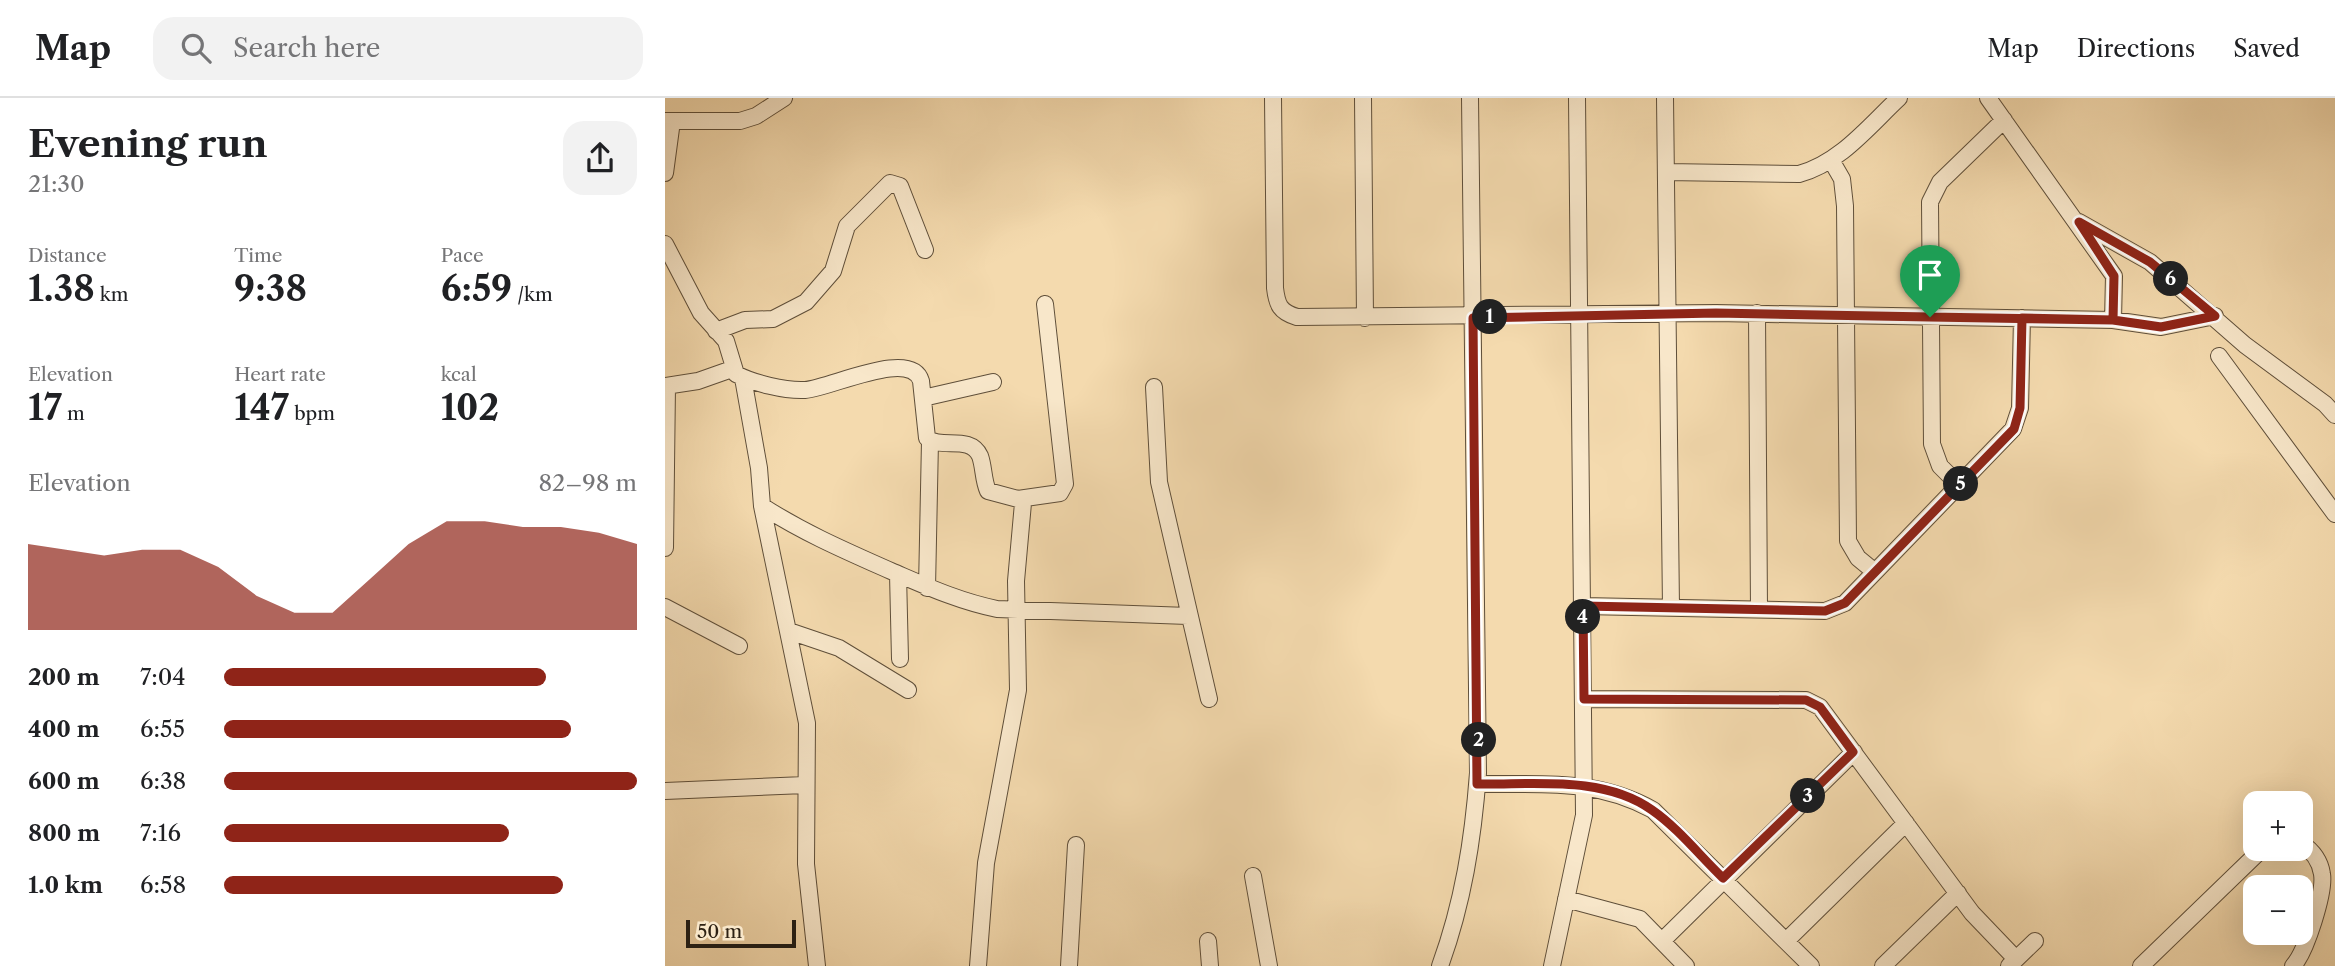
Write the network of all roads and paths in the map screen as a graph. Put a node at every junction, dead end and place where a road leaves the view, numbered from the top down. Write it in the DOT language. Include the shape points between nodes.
graph roads {
  1 [pos="784,98"];
  2 [pos="1273,98"];
  3 [pos="1363,98"];
  4 [pos="1470,98"];
  5 [pos="1577,98"];
  6 [pos="1665,98"];
  7 [pos="1899,98"];
  8 [pos="1988,98"];
  9 [pos="2004,120"];
  10 [pos="669,121"];
  11 [pos="1831,160"];
  12 [pos="1666,172"];
  13 [pos="665,173"];
  14 [pos="2079,222"];
  15 [pos="665,244"];
  16 [pos="925,250"];
  17 [pos="1045,304"];
  18 [pos="1758,313"];
  19 [pos="1668,314"];
  20 [pos="1581,315"];
  21 [pos="1843,315"];
  22 [pos="2215,316"];
  23 [pos="1365,317"];
  24 [pos="1930,317"];
  25 [pos="1473,318"];
  26 [pos="2022,318"];
  27 [pos="2113,320"];
  28 [pos="716,331"];
  29 [pos="2219,356"];
  30 [pos="737,373"];
  31 [pos="993,382"];
  32 [pos="666,386"];
  33 [pos="1154,387"];
  34 [pos="923,398"];
  35 [pos="2335,415"];
  36 [pos="930,441"];
  37 [pos="1960,486"];
  38 [pos="1018,499"];
  39 [pos="762,506"];
  40 [pos="2335,514"];
  41 [pos="665,548"];
  42 [pos="1875,572"];
  43 [pos="898,573"];
  44 [pos="927,589"];
  45 [pos="1583,606"];
  46 [pos="665,607"];
  47 [pos="1017,607"];
  48 [pos="1671,608"];
  49 [pos="1759,609"];
  50 [pos="1188,616"];
  51 [pos="789,631"];
  52 [pos="739,646"];
  53 [pos="901,659"];
  54 [pos="908,690"];
  55 [pos="1209,699"];
  56 [pos="1584,699"];
  57 [pos="1853,752"];
  58 [pos="1477,784"];
  59 [pos="805,785"];
  60 [pos="1584,786"];
  61 [pos="665,791"];
  62 [pos="1906,823"];
  63 [pos="1076,845"];
  64 [pos="2313,855"];
  65 [pos="2250,861"];
  66 [pos="1253,876"];
  67 [pos="1723,878"];
  68 [pos="1958,894"];
  69 [pos="1566,899"];
  70 [pos="1208,941"];
  71 [pos="1662,941"];
  72 [pos="1786,941"];
  73 [pos="2035,941"];
  74 [pos="2012,963"];
  75 [pos="817,966"];
  76 [pos="978,966"];
  77 [pos="1069,966"];
  78 [pos="1210,966"];
  79 [pos="1269,966"];
  80 [pos="1440,966"];
  81 [pos="1552,966"];
  82 [pos="1686,966"];
  83 [pos="1811,966"];
  84 [pos="1883,966"];
  85 [pos="2141,966"];
  86 [pos="2293,966"];
  1 -- 10 [label="street" via="749,119"];
  2 -- 23 [label="street" via="1277,304 1282,312 1297,317"];
  3 -- 23 [label="street"];
  4 -- 25 [label="street"];
  5 -- 20 [label="street"];
  6 -- 12 [label="street"];
  7 -- 11 [label="street"];
  8 -- 9 [label="street"];
  9 -- 14 [label="street"];
  9 -- 24 [label="street" via="1933,192"];
  10 -- 13 [label="street"];
  11 -- 12 [label="street" via="1799,174"];
  11 -- 21 [label="street" via="1842,179 1845,206"];
  12 -- 19 [label="street"];
  14 -- 22 [label="street" via="2150,262"];
  14 -- 27 [label="street" via="2114,276"];
  15 -- 28 [label="street" via="701,313"];
  16 -- 28 [label="street" via="900,186 890,183 848,226 833,271 806,302 773,319 745,320"];
  17 -- 38 [label="street" via="1065,484 1060,493"];
  18 -- 19 [label="street"];
  18 -- 21 [label="street"];
  18 -- 49 [label="street"];
  19 -- 20 [label="street"];
  19 -- 48 [label="street"];
  20 -- 25 [label="street"];
  20 -- 45 [label="street"];
  21 -- 24 [label="street"];
  21 -- 42 [label="street" via="1848,541 1858,558"];
  22 -- 27 [label="street" via="2161,327"];
  22 -- 35 [label="street"];
  23 -- 25 [label="street"];
  24 -- 26 [label="street"];
  24 -- 37 [label="street" via="1933,444 1941,466"];
  25 -- 58 [label="street"];
  26 -- 27 [label="street"];
  26 -- 37 [label="street" via="2018,419 2008,436"];
  28 -- 30 [label="street" via="726,341"];
  29 -- 40 [label="street"];
  30 -- 32 [label="street"];
  30 -- 34 [label="street" via="806,390 902,366 919,374"];
  30 -- 39 [label="street" via="752,418"];
  31 -- 34 [label="street"];
  32 -- 41 [label="street"];
  33 -- 50 [label="street" via="1159,482"];
  34 -- 36 [label="street"];
  36 -- 38 [label="street" via="972,448 980,456 988,491"];
  36 -- 44 [label="street"];
  37 -- 42 [label="street"];
  38 -- 47 [label="street" via="1023,513"];
  39 -- 43 [label="street" via="812,537"];
  39 -- 51 [label="street"];
  42 -- 49 [label="street" via="1836,608"];
  43 -- 44 [label="street"];
  43 -- 53 [label="street"];
  44 -- 47 [label="street" via="996,609"];
  45 -- 48 [label="street"];
  45 -- 56 [label="street"];
  46 -- 52 [label="street"];
  47 -- 50 [label="street"];
  47 -- 76 [label="street" via="1018,690 986,863"];
  48 -- 49 [label="street"];
  50 -- 55 [label="street"];
  51 -- 54 [label="street" via="839,648"];
  51 -- 59 [label="street" via="807,723"];
  56 -- 57 [label="street" via="1806,700 1820,707"];
  56 -- 60 [label="street"];
  57 -- 62 [label="street"];
  57 -- 67 [label="street"];
  58 -- 60 [label="street"];
  58 -- 80 [label="street" via="1456,920"];
  59 -- 61 [label="street"];
  59 -- 75 [label="street" via="806,864"];
  60 -- 67 [label="street" via="1628,796 1653,810"];
  60 -- 69 [label="street" via="1584,815"];
  62 -- 68 [label="street"];
  62 -- 72 [label="street"];
  63 -- 77 [label="street"];
  64 -- 86 [label="street" via="2323,881 2305,947"];
  65 -- 85 [label="street"];
  66 -- 79 [label="street"];
  67 -- 71 [label="street"];
  67 -- 72 [label="street"];
  68 -- 74 [label="street"];
  68 -- 84 [label="street"];
  69 -- 71 [label="street" via="1630,914"];
  69 -- 81 [label="street"];
  70 -- 78 [label="street"];
  71 -- 82 [label="street"];
  72 -- 83 [label="street"];
  73 -- 74 [label="street"];
}
